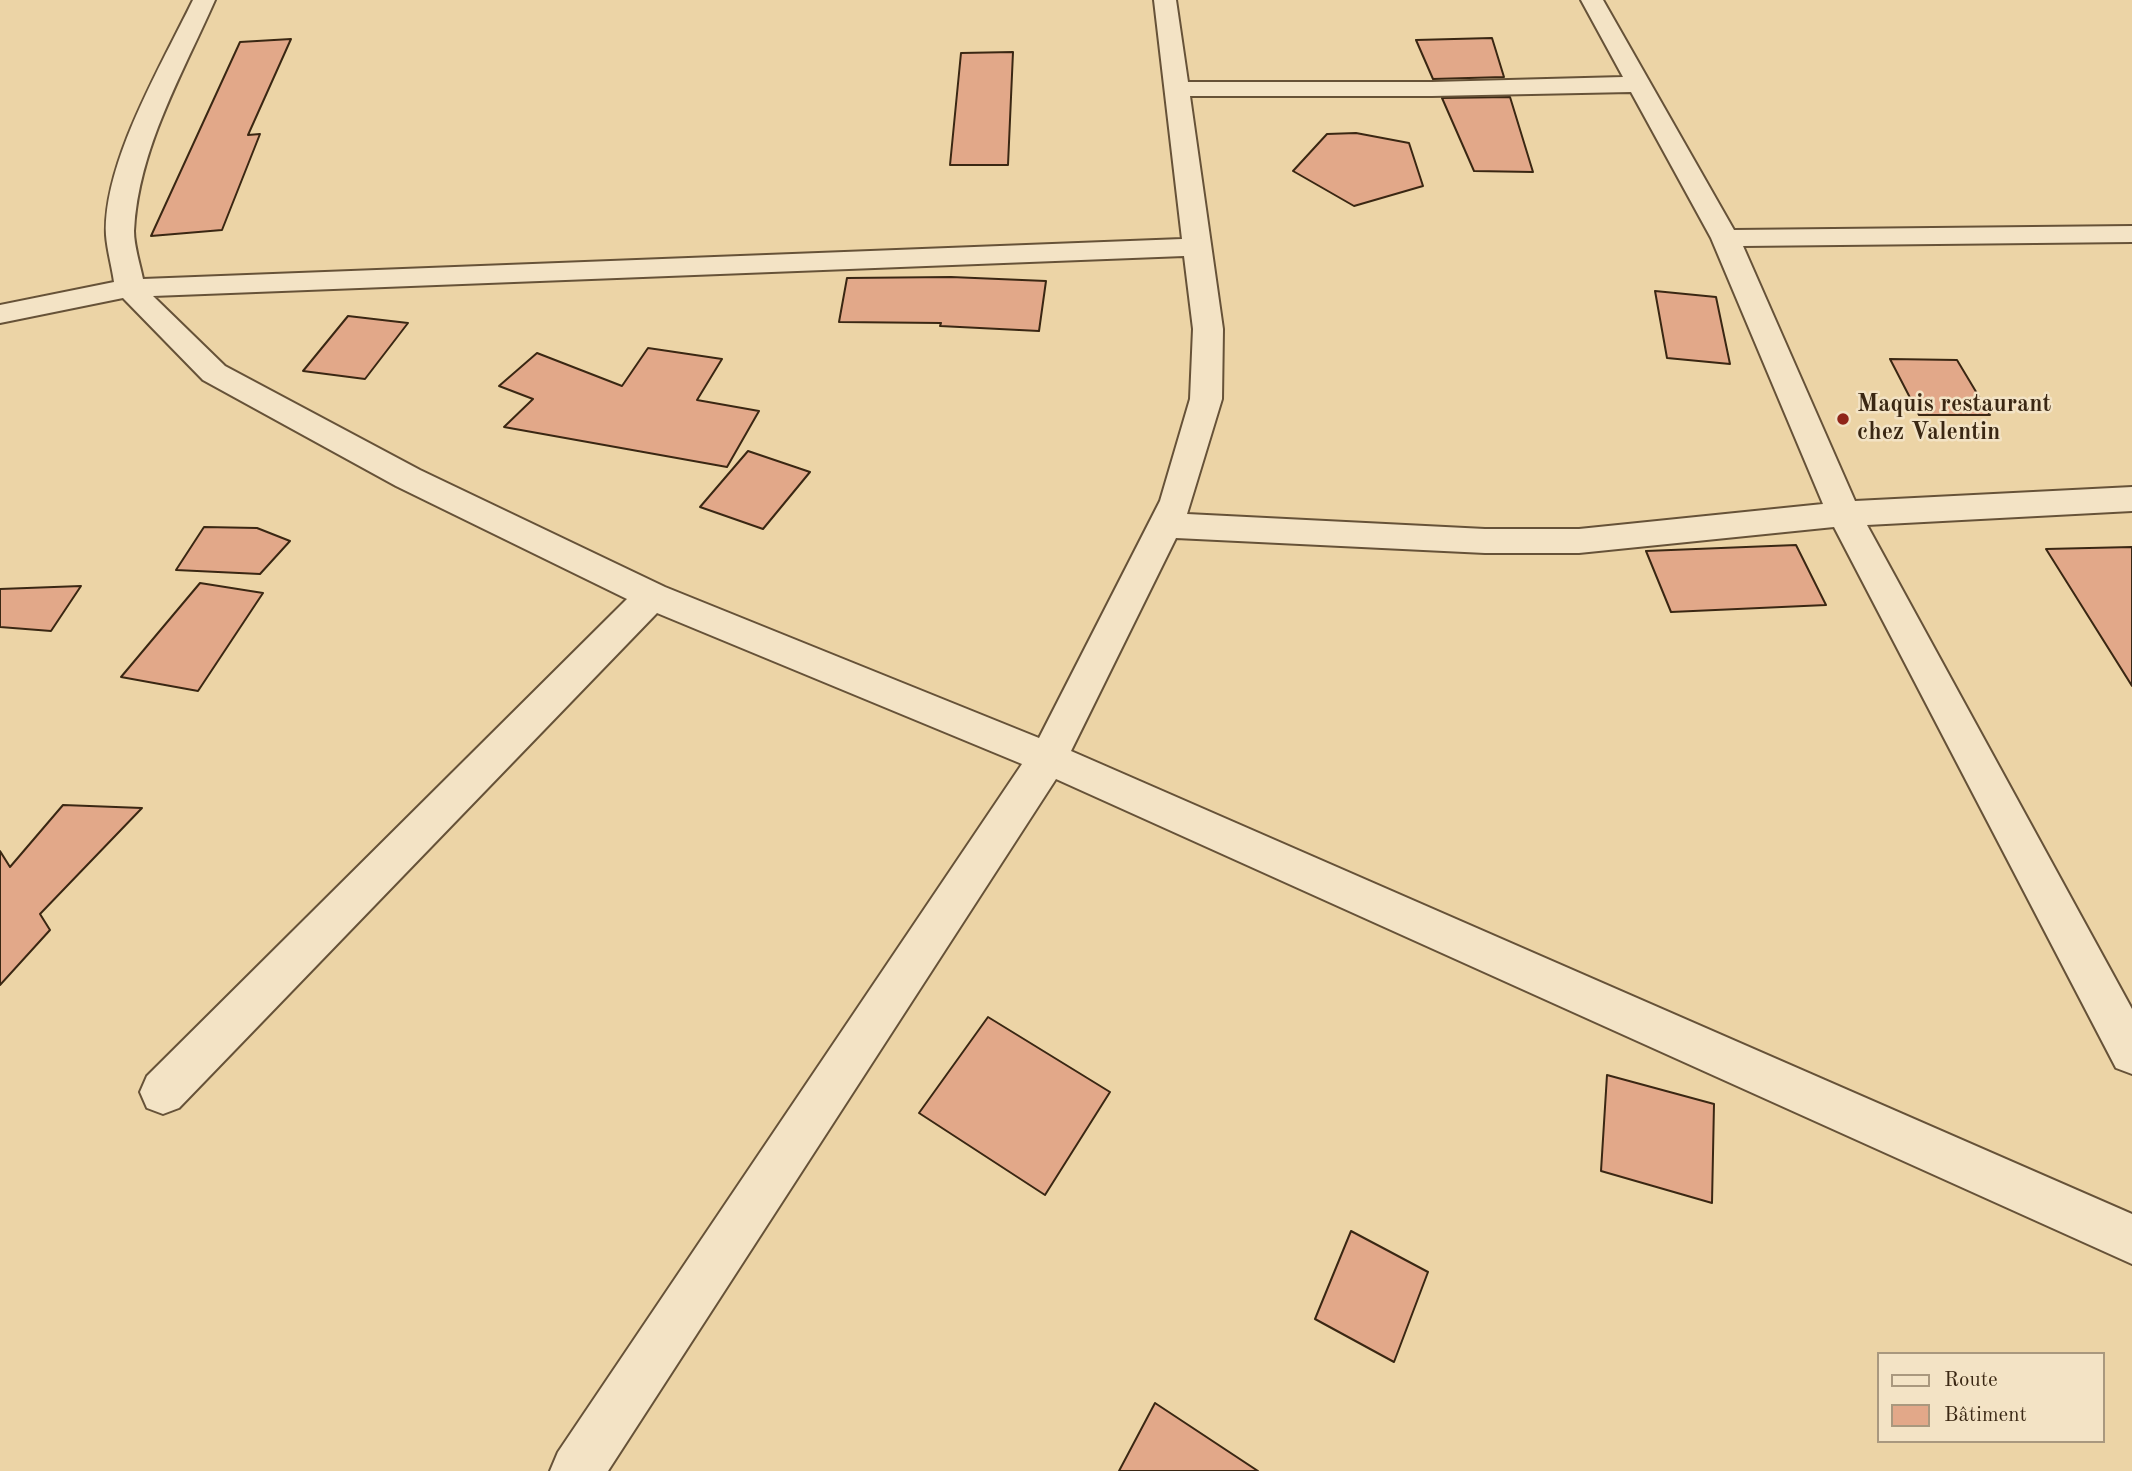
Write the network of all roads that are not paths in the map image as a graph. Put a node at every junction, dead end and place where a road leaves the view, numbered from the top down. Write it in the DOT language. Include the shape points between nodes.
graph roads {
  1 [pos="204,0"];
  2 [pos="1165,0"];
  3 [pos="1592,0"];
  4 [pos="1639,84"];
  5 [pos="1179,89"];
  6 [pos="2132,234"];
  7 [pos="1725,237"];
  8 [pos="1199,247"];
  9 [pos="131,288"];
  10 [pos="0,314"];
  11 [pos="2132,499"];
  12 [pos="1844,514"];
  13 [pos="1165,525"];
  14 [pos="652,596"];
  15 [pos="1048,758"];
  16 [pos="2132,1053"];
  17 [pos="163,1092"];
  18 [pos="2132,1239"];
  19 [pos="577,1471"];
  1 -- 9 [label="street" via="127,179 120,234"];
  2 -- 5 [label="street"];
  3 -- 4 [label="street"];
  4 -- 5 [label="street"];
  4 -- 7 [label="street"];
  5 -- 8 [label="street"];
  6 -- 7 [label="street"];
  7 -- 12 [label="street"];
  8 -- 9 [label="street"];
  8 -- 13 [label="street" via="1208,329 1206,399 1181,489"];
  9 -- 10 [label="street"];
  9 -- 14 [label="street" via="163,326 214,373 408,478"];
  11 -- 12 [label="street"];
  12 -- 13 [label="street" via="1579,541 1485,541"];
  12 -- 16 [label="street"];
  13 -- 15 [label="street"];
  14 -- 15 [label="street"];
  14 -- 17 [label="street"];
  15 -- 18 [label="street"];
  15 -- 19 [label="street"];
}
